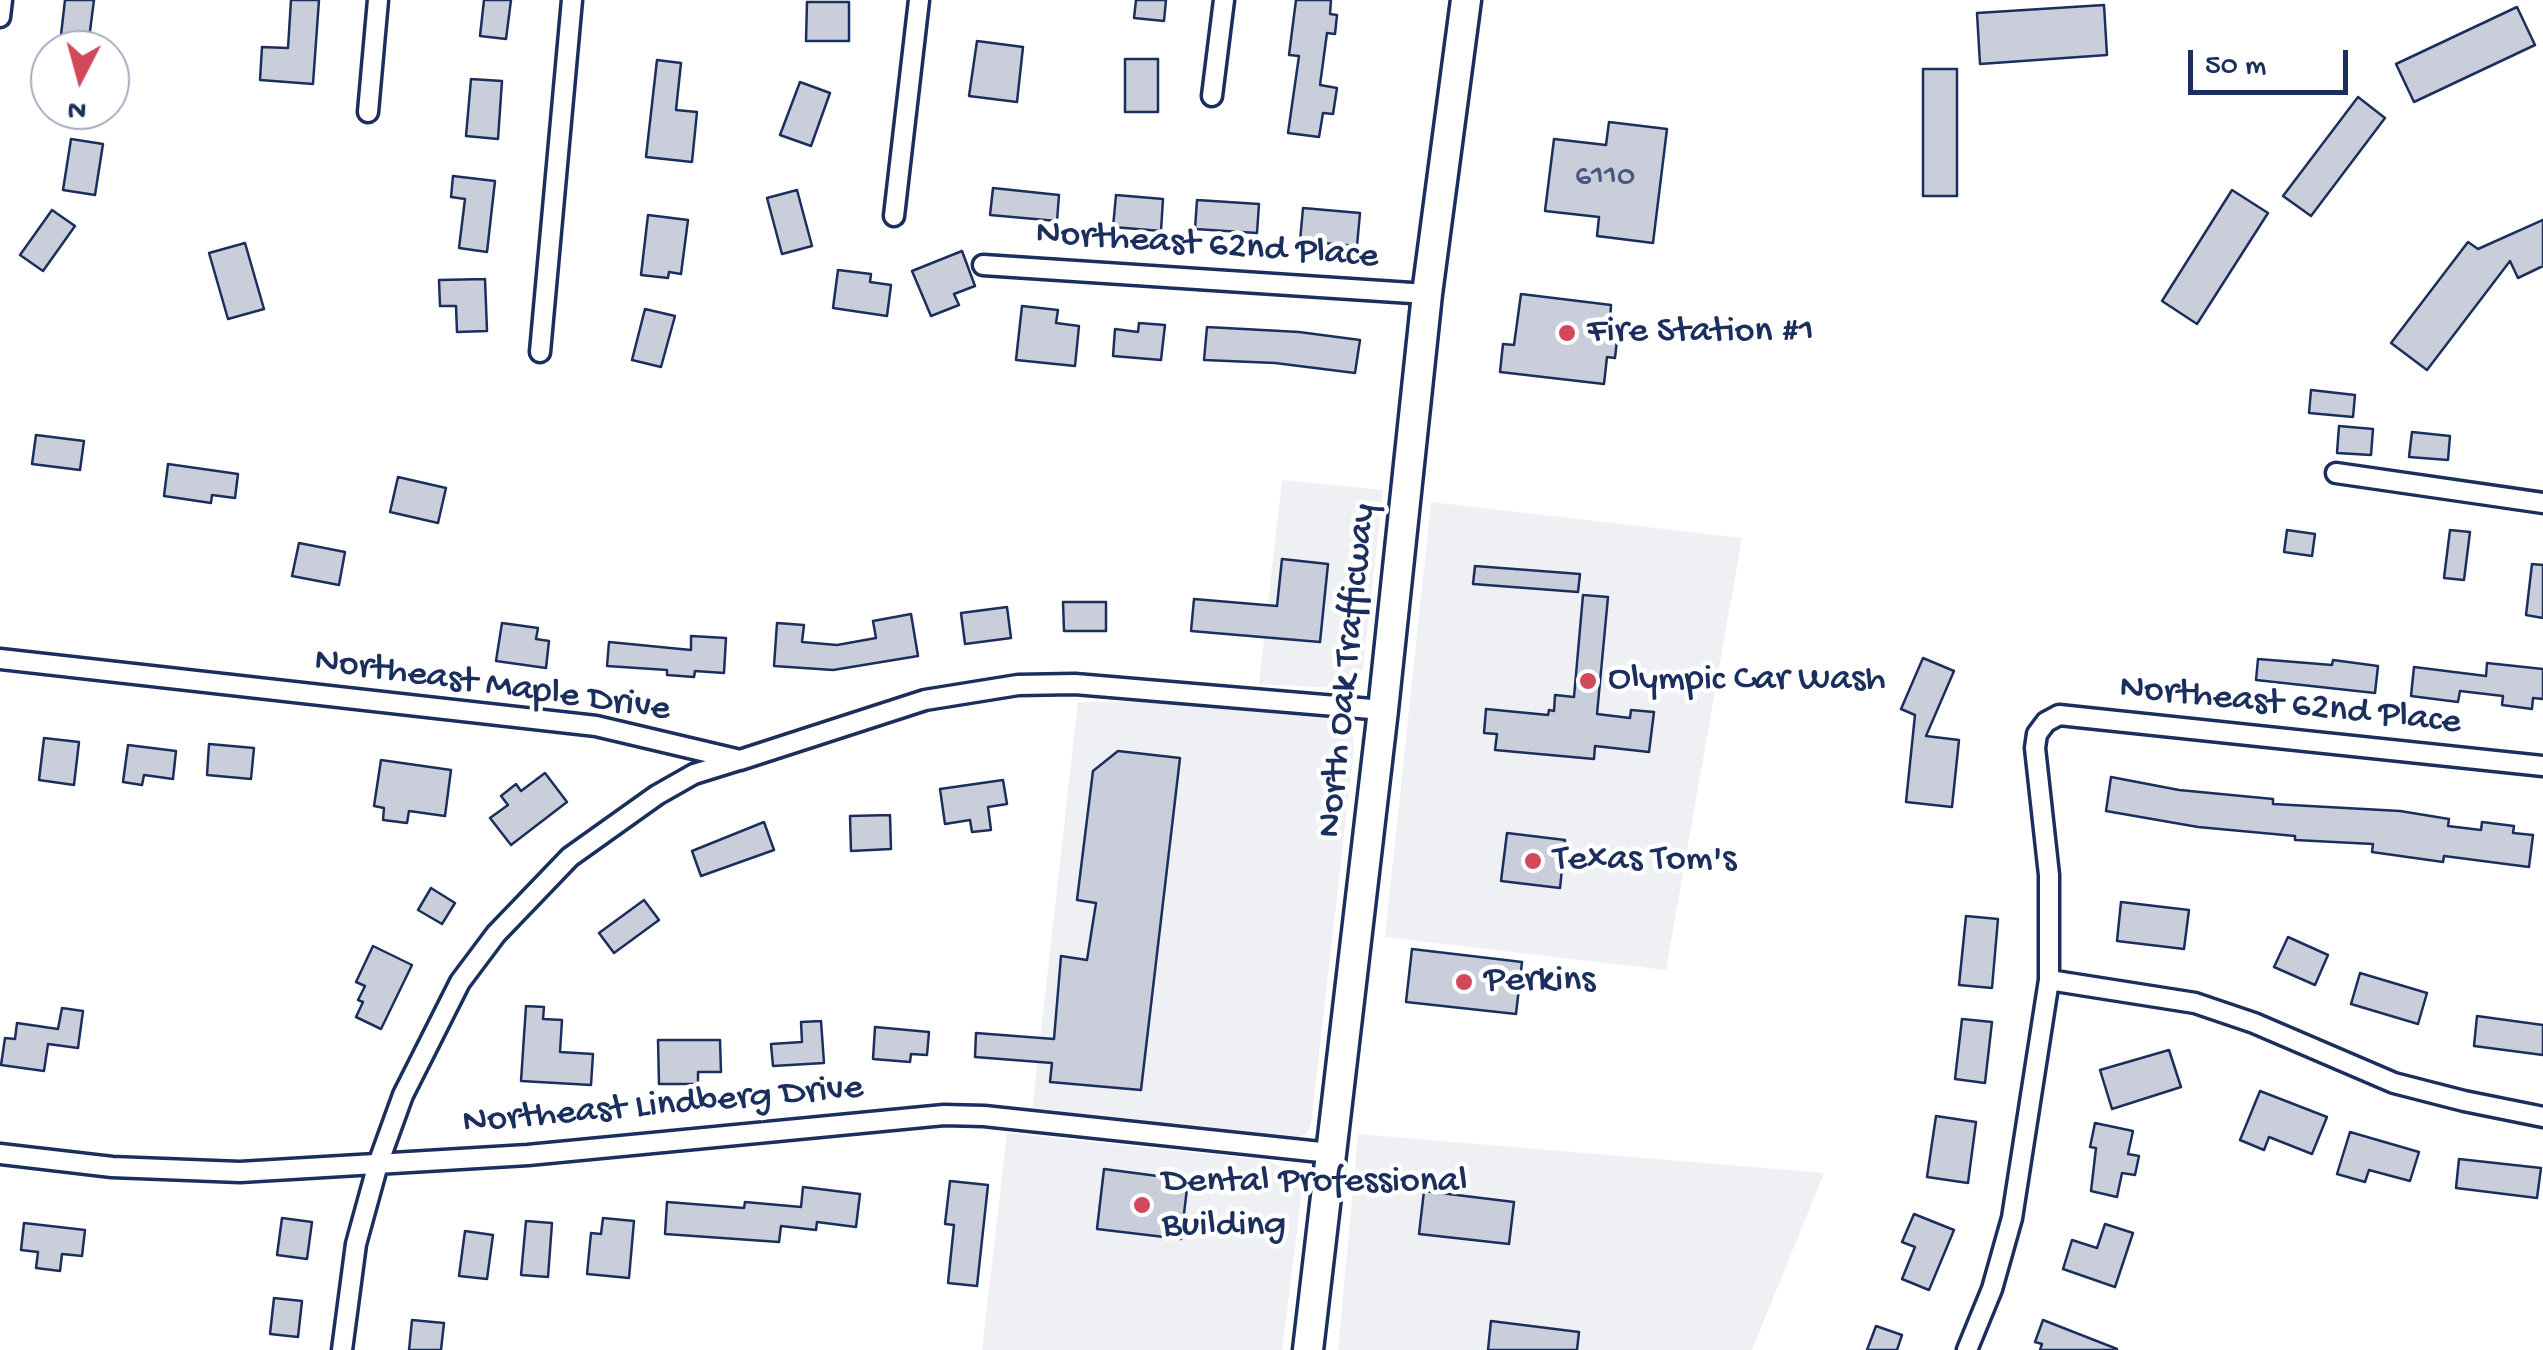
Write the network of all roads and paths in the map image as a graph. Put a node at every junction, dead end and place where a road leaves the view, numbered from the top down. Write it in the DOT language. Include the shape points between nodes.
graph roads {
  1 [pos="2,0"];
  2 [pos="378,0"];
  3 [pos="572,0"];
  4 [pos="919,0"];
  5 [pos="1224,0"];
  6 [pos="1466,0"];
  7 [pos="0,16"];
  8 [pos="1212,96"];
  9 [pos="368,112"];
  10 [pos="894,216"];
  11 [pos="983,265"];
  12 [pos="1427,294"];
  13 [pos="540,352"];
  14 [pos="2336,473"];
  15 [pos="2543,504"];
  16 [pos="0,659"];
  17 [pos="1383,710"];
  18 [pos="740,760"];
  19 [pos="2543,766"];
  20 [pos="2049,980"];
  21 [pos="2543,1117"];
  22 [pos="1330,1152"];
  23 [pos="0,1154"];
  24 [pos="378,1164"];
  25 [pos="342,1350"];
  26 [pos="1308,1350"];
  27 [pos="1967,1350"];
  1 -- 7 [label="street"];
  2 -- 9 [label="street"];
  3 -- 13 [label="street"];
  4 -- 10 [label="street"];
  5 -- 8 [label="street"];
  6 -- 12 [label="main road, North Oak Trafficway"];
  11 -- 12 [label="street, Northeast 62nd Place"];
  12 -- 17 [label="main road, North Oak Trafficway"];
  14 -- 15 [label="street"];
  16 -- 18 [label="street, Northeast Maple Drive" via="596,726"];
  17 -- 18 [label="street" via="1018,685 925,700"];
  17 -- 22 [label="main road, North Oak Trafficway"];
  18 -- 24 [label="street" via="694,774 621,818 538,886 460,982 429,1038"];
  19 -- 20 [label="street, Northeast 62nd Place" via="2059,715 2046,722 2034,748 2049,875"];
  20 -- 21 [label="street" via="2195,1003 2394,1083"];
  20 -- 27 [label="street" via="2012,1218"];
  22 -- 24 [label="street, Northeast Lindberg Drive" via="944,1116"];
  22 -- 26 [label="main road, North Oak Trafficway"];
  23 -- 24 [label="street, Northeast Lindberg Drive" via="176,1172"];
  24 -- 25 [label="street" via="356,1244"];
}
